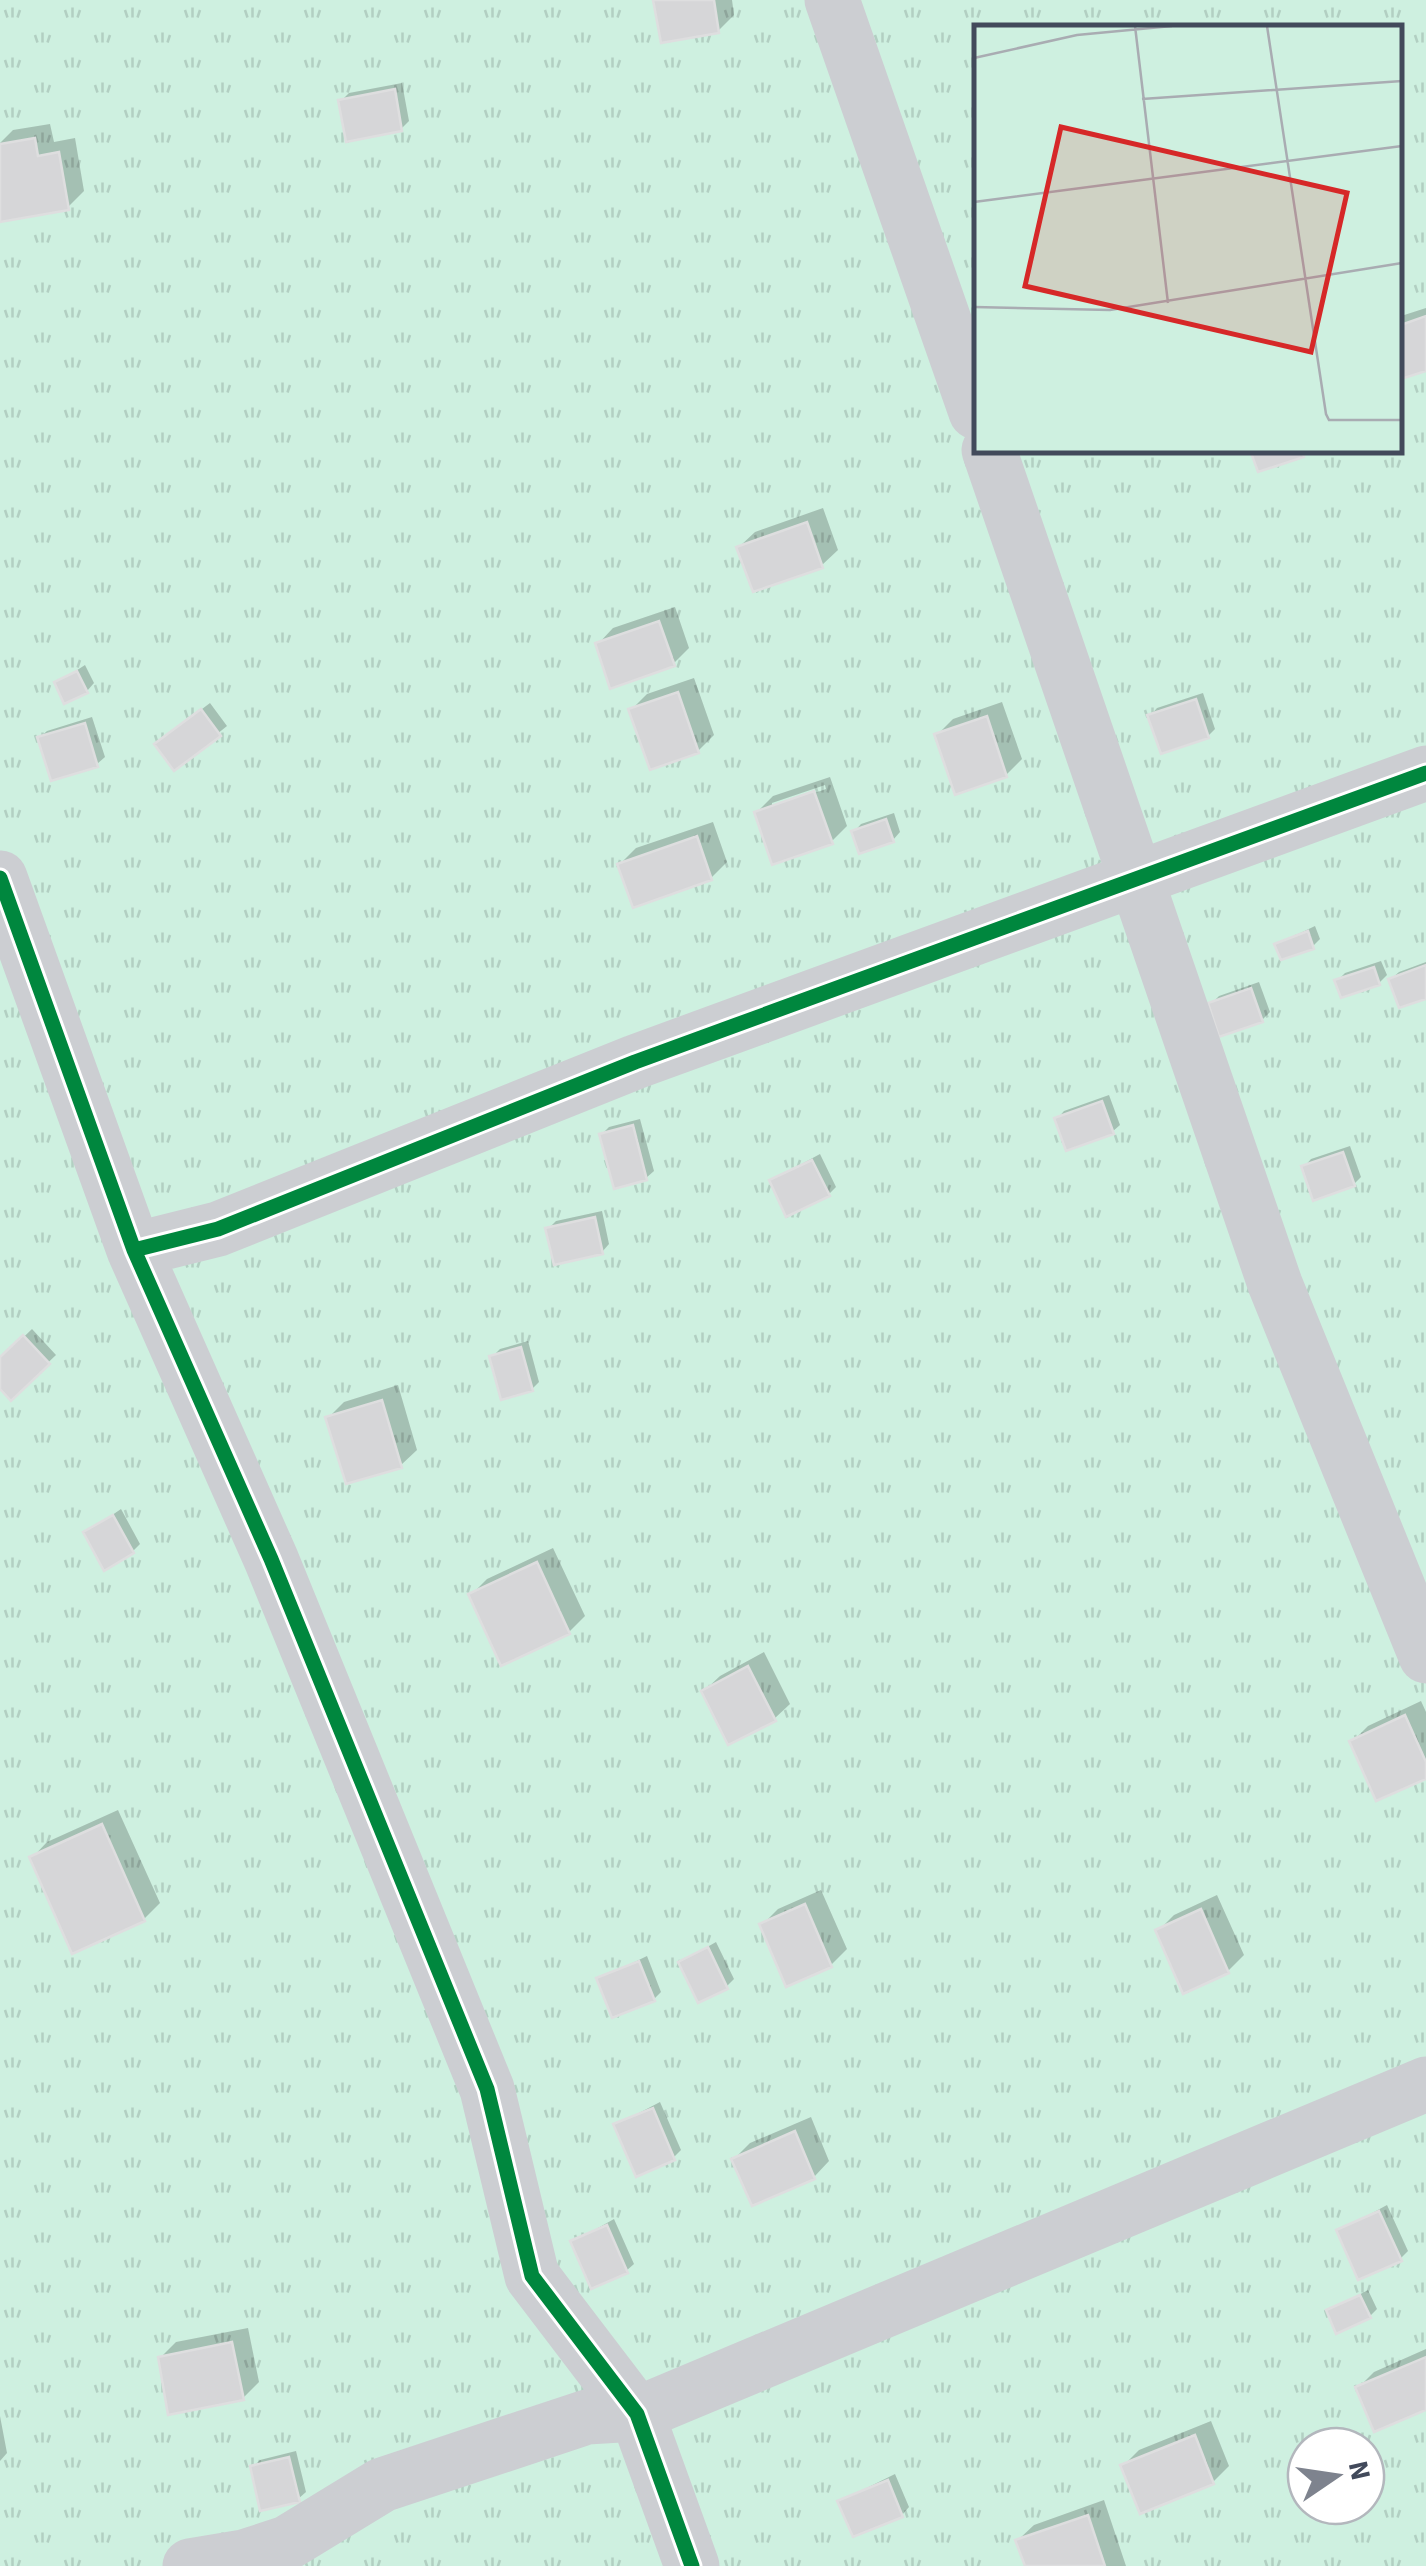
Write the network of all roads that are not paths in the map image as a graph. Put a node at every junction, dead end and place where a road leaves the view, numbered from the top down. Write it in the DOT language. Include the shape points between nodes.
graph roads {
  1 [pos="832,0"];
  2 [pos="974,406"];
  3 [pos="990,452"];
  4 [pos="1426,774"];
  5 [pos="0,878"];
  6 [pos="1134,878"];
  7 [pos="134,1250"];
  8 [pos="1426,1656"];
  9 [pos="1426,2084"];
  10 [pos="637,2414"];
  11 [pos="190,2566"];
  12 [pos="692,2566"];
  1 -- 2 [label="street"];
  3 -- 6 [label="street"];
  4 -- 6 [label="street"];
  5 -- 7 [label="street"];
  6 -- 7 [label="street" via="635,1062 218,1229"];
  6 -- 8 [label="street" via="1275,1284"];
  7 -- 10 [label="street" via="271,1560 487,2089 532,2276"];
  9 -- 10 [label="street"];
  10 -- 11 [label="street" via="587,2416 382,2485 287,2543"];
  10 -- 12 [label="street"];
}
